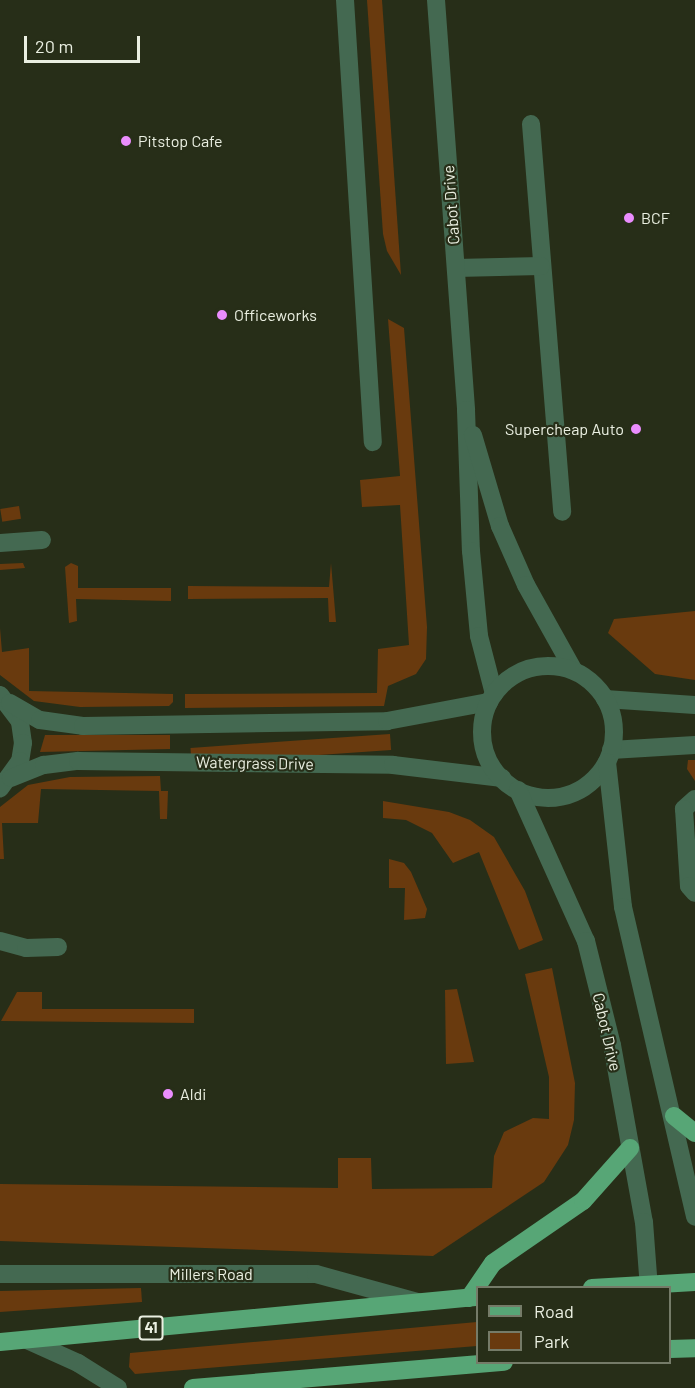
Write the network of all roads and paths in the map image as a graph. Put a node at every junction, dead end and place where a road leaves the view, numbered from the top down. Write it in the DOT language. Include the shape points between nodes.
graph roads {
  1 [pos="345,0"];
  2 [pos="436,0"];
  3 [pos="531,124"];
  4 [pos="541,266"];
  5 [pos="456,268"];
  6 [pos="466,410"];
  7 [pos="372,442"];
  8 [pos="562,512"];
  9 [pos="42,540"];
  10 [pos="0,543"];
  11 [pos="574,671"];
  12 [pos="491,698"];
  13 [pos="5,699"];
  14 [pos="605,699"];
  15 [pos="695,705"];
  16 [pos="695,745"];
  17 [pos="609,756"];
  18 [pos="502,778"];
  19 [pos="6,783"];
  20 [pos="518,790"];
  21 [pos="695,799"];
  22 [pos="695,892"];
  23 [pos="0,941"];
  24 [pos="58,947"];
  25 [pos="674,1116"];
  26 [pos="695,1132"];
  27 [pos="630,1148"];
  28 [pos="695,1217"];
  29 [pos="0,1274"];
  30 [pos="695,1282"];
  31 [pos="480,1286"];
  32 [pos="649,1286"];
  33 [pos="473,1298"];
  34 [pos="418,1302"];
  35 [pos="27,1340"];
  36 [pos="0,1342"];
  37 [pos="695,1348"];
  38 [pos="671,1349"];
  39 [pos="480,1364"];
  40 [pos="118,1388"];
  41 [pos="193,1388"];
  1 -- 7 [label="street"];
  2 -- 5 [label="street, Cabot Drive"];
  3 -- 4 [label="street"];
  4 -- 5 [label="street"];
  4 -- 8 [label="street"];
  5 -- 6 [label="street, Cabot Drive"];
  6 -- 11 [label="street, Cabot Drive" via="500,526 526,585"];
  6 -- 12 [label="street, Cabot Drive" via="471,551 479,636"];
  9 -- 10 [label="street"];
  11 -- 12 [label="street" via="538,666 506,681"];
  11 -- 14 [label="street" via="592,682"];
  12 -- 13 [label="street" via="387,721 83,726 40,720"];
  12 -- 18 [label="street" via="482,734 492,765"];
  13 -- 19 [label="street" via="20,722 23,743"];
  14 -- 15 [label="street"];
  14 -- 17 [label="street" via="612,716"];
  16 -- 17 [label="street"];
  17 -- 20 [label="street" via="595,778 578,791 558,797 537,797"];
  17 -- 25 [label="street" via="623,907"];
  18 -- 19 [label="street, Watergrass Drive" via="393,765 78,761 44,765"];
  18 -- 20 [label="street"];
  20 -- 27 [label="street, Cabot Drive" via="586,941 612,1045"];
  21 -- 22 [label="street" via="684,809 689,886"];
  23 -- 24 [label="street" via="26,948"];
  25 -- 26 [label="main road"];
  25 -- 28 [label="street"];
  27 -- 31 [label="main road" via="583,1202 493,1263"];
  27 -- 32 [label="street, Cabot Drive" via="644,1222"];
  29 -- 34 [label="street, Millers Road" via="316,1274"];
  30 -- 32 [label="main road"];
  33 -- 34 [label="main road, Millers Road / 41"];
  34 -- 35 [label="main road, Millers Road / 41"];
  35 -- 36 [label="main road, Millers Road / 41"];
  35 -- 40 [label="street" via="78,1363"];
  37 -- 38 [label="main road"];
  39 -- 41 [label="main road"];
}
